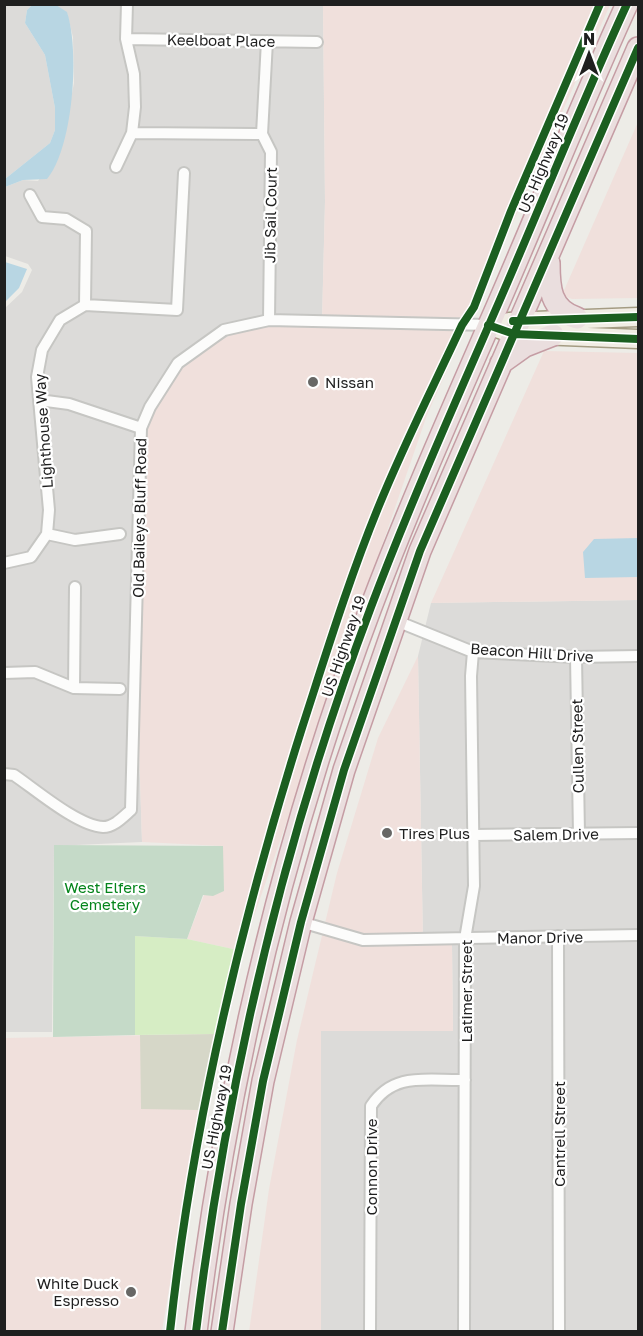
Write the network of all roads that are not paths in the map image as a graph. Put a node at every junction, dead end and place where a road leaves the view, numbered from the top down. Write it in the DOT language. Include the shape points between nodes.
graph roads {
  1 [pos="126,4"];
  2 [pos="627,4"];
  3 [pos="126,39"];
  4 [pos="267,41"];
  5 [pos="316,42"];
  6 [pos="639,48"];
  7 [pos="132,133"];
  8 [pos="262,134"];
  9 [pos="116,167"];
  10 [pos="184,173"];
  11 [pos="30,195"];
  12 [pos="549,257"];
  13 [pos="85,305"];
  14 [pos="639,317"];
  15 [pos="577,318"];
  16 [pos="269,320"];
  17 [pos="488,325"];
  18 [pos="517,327"];
  19 [pos="553,335"];
  20 [pos="639,339"];
  21 [pos="501,364"];
  22 [pos="39,400"];
  23 [pos="141,428"];
  24 [pos="47,534"];
  25 [pos="120,534"];
  26 [pos="4,563"];
  27 [pos="75,587"];
  28 [pos="394,620"];
  29 [pos="473,652"];
  30 [pos="639,656"];
  31 [pos="576,657"];
  32 [pos="4,673"];
  33 [pos="74,688"];
  34 [pos="120,689"];
  35 [pos="4,774"];
  36 [pos="312,782"];
  37 [pos="639,833"];
  38 [pos="579,834"];
  39 [pos="474,836"];
  40 [pos="273,919"];
  41 [pos="301,922"];
  42 [pos="639,935"];
  43 [pos="558,936"];
  44 [pos="465,939"];
  45 [pos="465,1080"];
  46 [pos="263,1081"];
  47 [pos="196,1332"];
  48 [pos="222,1332"];
  49 [pos="370,1332"];
  50 [pos="464,1332"];
  51 [pos="559,1332"];
  1 -- 3 [label="street"];
  2 -- 17 [label="highway, US Highway 19"];
  3 -- 4 [label="street, Keelboat Place"];
  3 -- 7 [label="street" via="134,74"];
  4 -- 5 [label="street, Keelboat Place"];
  4 -- 8 [label="street, Jib Sail Court"];
  6 -- 12 [label="highway"];
  7 -- 8 [label="street"];
  7 -- 9 [label="street"];
  8 -- 16 [label="street, Jib Sail Court" via="271,152"];
  10 -- 13 [label="street" via="177,310"];
  11 -- 13 [label="street" via="42,217 66,219 86,231"];
  12 -- 15 [label="highway" via="551,296 563,312"];
  12 -- 18 [label="highway"];
  13 -- 22 [label="street, Lighthouse Way" via="60,320 42,350 37,377"];
  14 -- 15 [label="main road"];
  15 -- 18 [label="main road"];
  16 -- 17 [label="street, Old Baileys Bluff Road"];
  16 -- 23 [label="street, Old Baileys Bluff Road" via="224,330 178,363"];
  17 -- 18 [label="main road"];
  17 -- 36 [label="highway, US Highway 19" via="370,610"];
  18 -- 19 [label="main road"];
  18 -- 21 [label="highway"];
  19 -- 20 [label="main road"];
  19 -- 21 [label="highway" via="525,346"];
  21 -- 28 [label="highway"];
  22 -- 23 [label="street" via="69,404"];
  22 -- 24 [label="street, Lighthouse Way" via="49,510"];
  23 -- 35 [label="street, Old Baileys Bluff Road" via="131,810 120,821 105,827 86,823 15,775"];
  24 -- 25 [label="street" via="75,540"];
  24 -- 26 [label="street" via="31,557"];
  27 -- 33 [label="street"];
  28 -- 29 [label="street, Beacon Hill Drive"];
  28 -- 41 [label="highway" via="344,770"];
  29 -- 31 [label="street, Beacon Hill Drive"];
  29 -- 39 [label="street, Latimer Street"];
  30 -- 31 [label="street, Beacon Hill Drive"];
  31 -- 38 [label="street, Cullen Street"];
  32 -- 33 [label="street" via="35,672"];
  33 -- 34 [label="street"];
  36 -- 40 [label="highway, US Highway 19"];
  36 -- 41 [label="highway" via="308,823 292,887 293,905"];
  37 -- 38 [label="street, Salem Drive"];
  38 -- 39 [label="street, Salem Drive"];
  39 -- 44 [label="street, Latimer Street" via="474,886"];
  40 -- 46 [label="highway" via="285,930 258,1067"];
  40 -- 47 [label="highway, US Highway 19" via="226,1133"];
  41 -- 44 [label="street, Manor Drive" via="363,940"];
  41 -- 46 [label="highway"];
  42 -- 43 [label="street, Manor Drive"];
  43 -- 44 [label="street, Manor Drive"];
  43 -- 51 [label="street, Cantrell Street"];
  44 -- 45 [label="street, Latimer Street"];
  45 -- 49 [label="street, Connon Drive" via="396,1082 381,1092 371,1106"];
  45 -- 50 [label="street, Latimer Street"];
  46 -- 48 [label="highway"];
}
